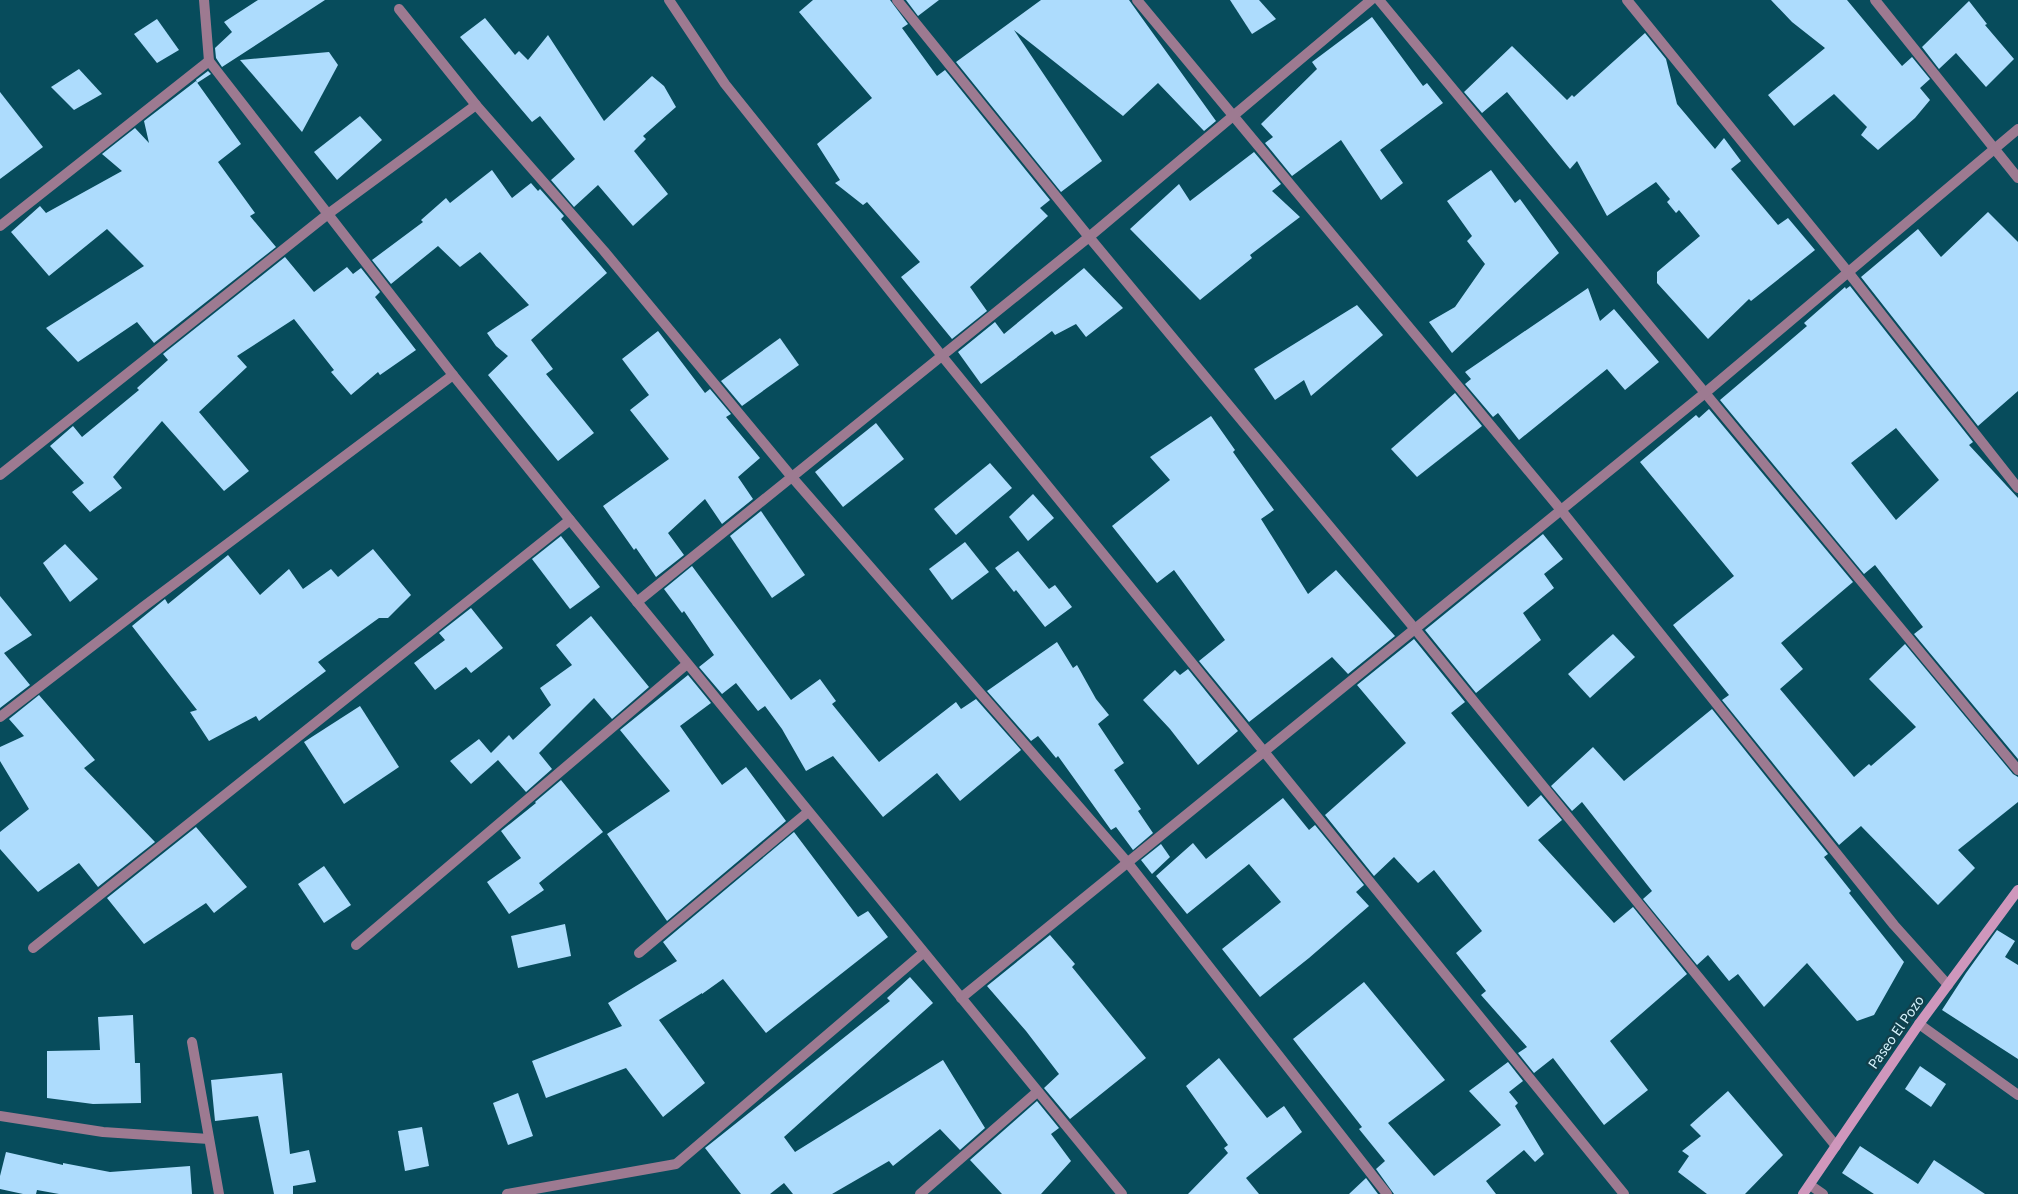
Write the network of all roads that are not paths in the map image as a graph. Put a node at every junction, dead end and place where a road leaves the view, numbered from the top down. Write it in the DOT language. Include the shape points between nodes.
graph roads {
  1 [pos="204,0"];
  2 [pos="669,0"];
  3 [pos="897,0"];
  4 [pos="1137,0"];
  5 [pos="1371,0"];
  6 [pos="1379,0"];
  7 [pos="1627,0"];
  8 [pos="1875,0"];
  9 [pos="399,9"];
  10 [pos="210,61"];
  11 [pos="476,105"];
  12 [pos="1234,116"];
  13 [pos="2018,129"];
  14 [pos="1995,149"];
  15 [pos="2018,178"];
  16 [pos="328,214"];
  17 [pos="0,226"];
  18 [pos="1089,237"];
  19 [pos="1848,272"];
  20 [pos="942,356"];
  21 [pos="453,375"];
  22 [pos="1705,393"];
  23 [pos="0,475"];
  24 [pos="791,476"];
  25 [pos="2018,488"];
  26 [pos="1561,510"];
  27 [pos="570,520"];
  28 [pos="637,602"];
  29 [pos="1415,629"];
  30 [pos="687,664"];
  31 [pos="0,717"];
  32 [pos="1263,752"];
  33 [pos="2018,770"];
  34 [pos="808,812"];
  35 [pos="1128,863"];
  36 [pos="2018,890"];
  37 [pos="356,945"];
  38 [pos="33,948"];
  39 [pos="639,953"];
  40 [pos="923,953"];
  41 [pos="1948,985"];
  42 [pos="961,998"];
  43 [pos="1918,1024"];
  44 [pos="192,1042"];
  45 [pos="1037,1092"];
  46 [pos="2018,1094"];
  47 [pos="0,1116"];
  48 [pos="209,1139"];
  49 [pos="1836,1146"];
  50 [pos="1810,1184"];
  51 [pos="219,1194"];
  52 [pos="508,1194"];
  53 [pos="920,1194"];
  54 [pos="1122,1194"];
  55 [pos="1387,1194"];
  56 [pos="1624,1194"];
  57 [pos="1803,1194"];
  58 [pos="1823,1194"];
  1 -- 10 [label="street"];
  2 -- 20 [label="street" via="725,84"];
  3 -- 18 [label="street"];
  4 -- 12 [label="street"];
  5 -- 12 [label="street"];
  6 -- 22 [label="street"];
  7 -- 19 [label="street"];
  8 -- 14 [label="street"];
  9 -- 11 [label="street"];
  10 -- 16 [label="street"];
  10 -- 17 [label="street"];
  11 -- 16 [label="street"];
  11 -- 24 [label="street" via="604,251"];
  12 -- 18 [label="street"];
  12 -- 26 [label="street"];
  13 -- 14 [label="street"];
  14 -- 15 [label="street"];
  14 -- 19 [label="street"];
  16 -- 21 [label="street"];
  16 -- 23 [label="street"];
  18 -- 20 [label="street"];
  18 -- 29 [label="street"];
  19 -- 22 [label="street"];
  19 -- 25 [label="street"];
  20 -- 24 [label="street"];
  20 -- 32 [label="street"];
  21 -- 27 [label="street"];
  21 -- 31 [label="street"];
  22 -- 26 [label="street"];
  22 -- 33 [label="street"];
  24 -- 28 [label="street"];
  24 -- 35 [label="street"];
  26 -- 29 [label="street"];
  26 -- 41 [label="street" via="1894,925"];
  27 -- 28 [label="street"];
  27 -- 38 [label="street"];
  28 -- 30 [label="street"];
  29 -- 32 [label="street"];
  29 -- 49 [label="street"];
  30 -- 34 [label="street"];
  30 -- 37 [label="street"];
  32 -- 35 [label="street"];
  32 -- 56 [label="street"];
  34 -- 39 [label="street"];
  34 -- 40 [label="street"];
  35 -- 42 [label="street"];
  35 -- 55 [label="street"];
  36 -- 41 [label="street, Paseo El Pozo"];
  40 -- 42 [label="street"];
  40 -- 52 [label="street" via="676,1164"];
  41 -- 43 [label="street, Paseo El Pozo"];
  42 -- 45 [label="street"];
  43 -- 46 [label="street"];
  43 -- 49 [label="street, Paseo El Pozo"];
  44 -- 48 [label="street"];
  45 -- 53 [label="street"];
  45 -- 54 [label="street"];
  47 -- 48 [label="street" via="103,1132"];
  48 -- 51 [label="street"];
  49 -- 50 [label="street, Paseo El Pozo"];
  50 -- 57 [label="street, Paseo El Pozo"];
  50 -- 58 [label="street"];
}
